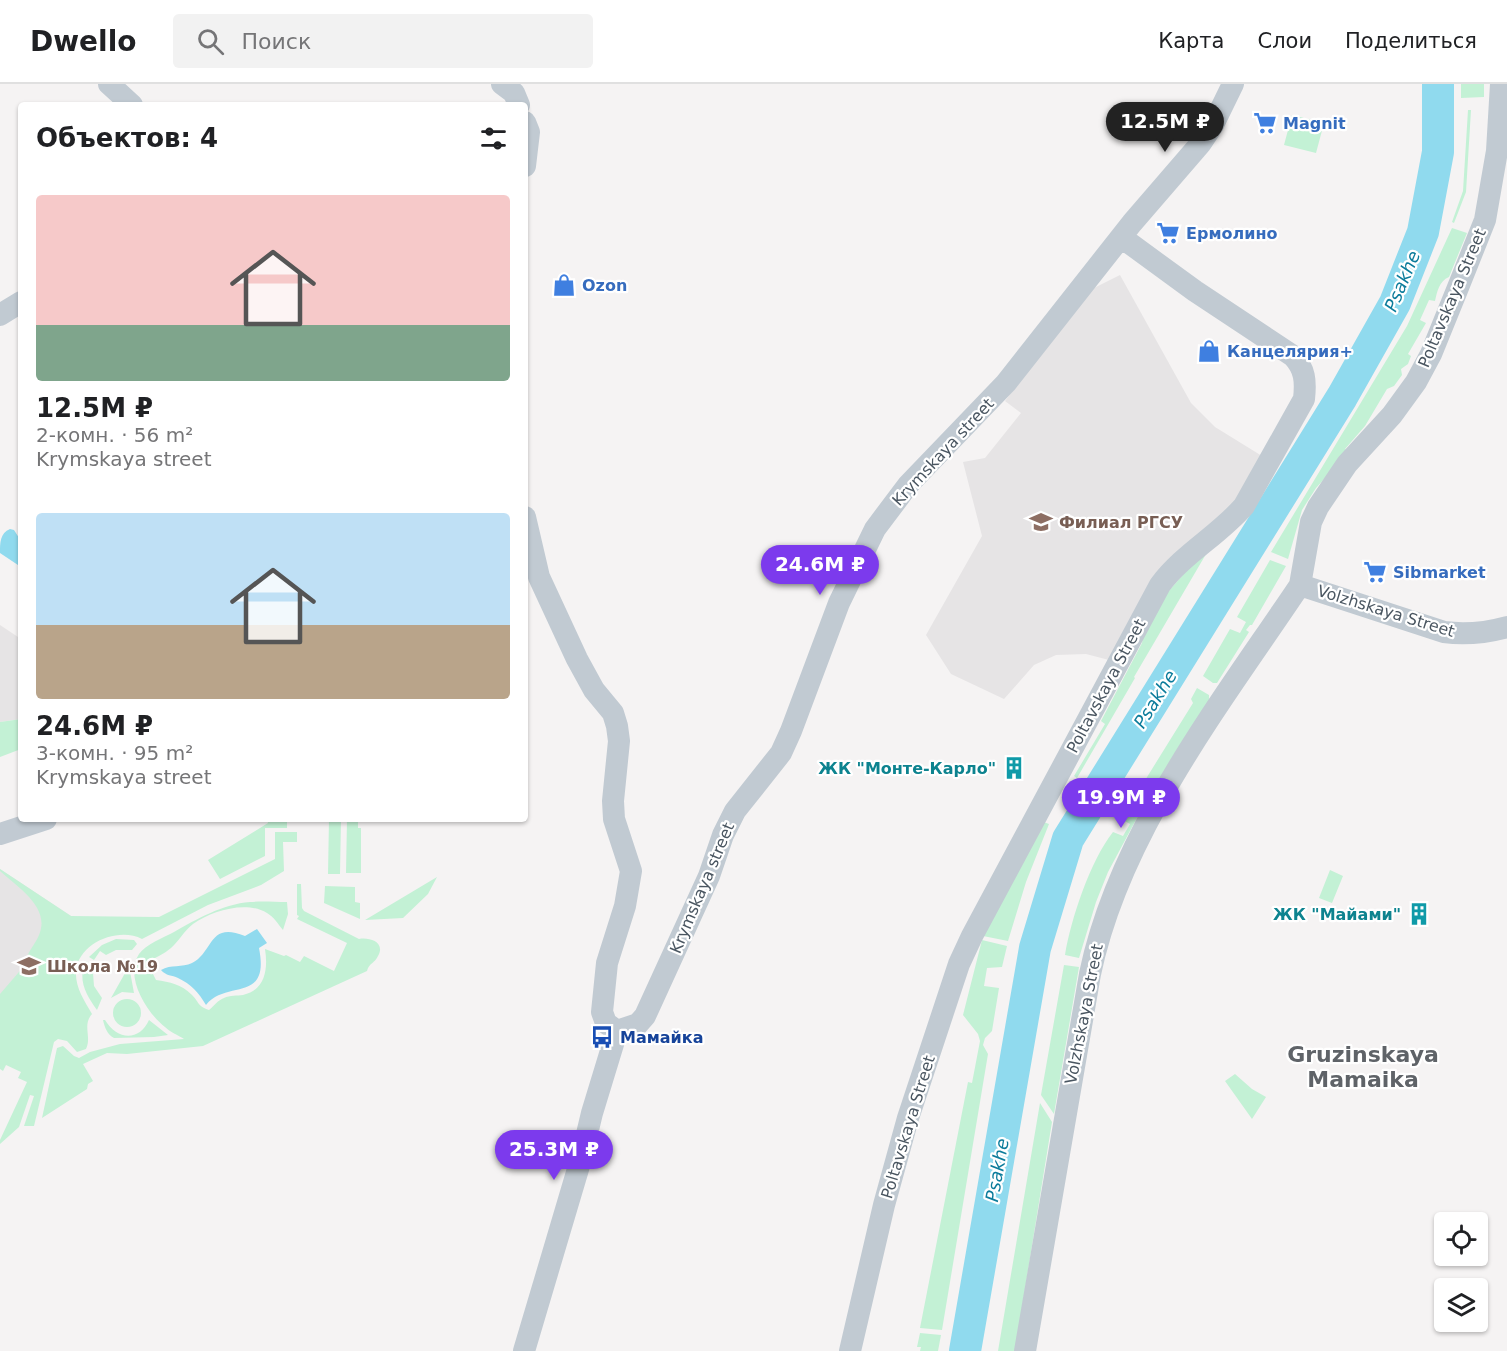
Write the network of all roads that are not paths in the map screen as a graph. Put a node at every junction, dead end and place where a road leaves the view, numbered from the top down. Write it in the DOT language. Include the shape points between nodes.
graph roads {
  1 [pos="109,84"];
  2 [pos="502,84"];
  3 [pos="1233,84"];
  4 [pos="1501,84"];
  5 [pos="129,102"];
  6 [pos="518,102"];
  7 [pos="1122,237"];
  8 [pos="18,304"];
  9 [pos="0,315"];
  10 [pos="528,530"];
  11 [pos="1300,585"];
  12 [pos="1507,627"];
  13 [pos="37,822"];
  14 [pos="0,834"];
  15 [pos="617,1031"];
  16 [pos="524,1351"];
  17 [pos="850,1351"];
  18 [pos="1025,1351"];
  1 -- 5 [label="street"];
  2 -- 6 [label="street" via="514,93"];
  3 -- 7 [label="street, Krymskaya street" via="1201,142"];
  4 -- 11 [label="street, Poltavskaya Street" via="1497,151 1485,220 1457,290 1416,382 1347,464 1318,507 1311,522"];
  7 -- 15 [label="street, Krymskaya street" via="1006,383 908,485 875,529 839,603 781,753 735,811 645,1016 638,1024"];
  7 -- 17 [label="street, Poltavskaya Street" via="1293,356 1302,366 1304,399 1244,506 1173,568 1160,585 972,936 908,1118"];
  8 -- 9 [label="street"];
  10 -- 15 [label="street" via="539,576 577,659 594,690 613,713 617,726 614,819 631,871 626,906 607,963 602,1012 606,1023"];
  11 -- 12 [label="street, Volzhskaya Street" via="1444,632 1481,633"];
  11 -- 18 [label="street, Volzhskaya Street" via="1190,750 1145,826 1101,933 1088,986"];
  13 -- 14 [label="street"];
  15 -- 16 [label="street"];
}
